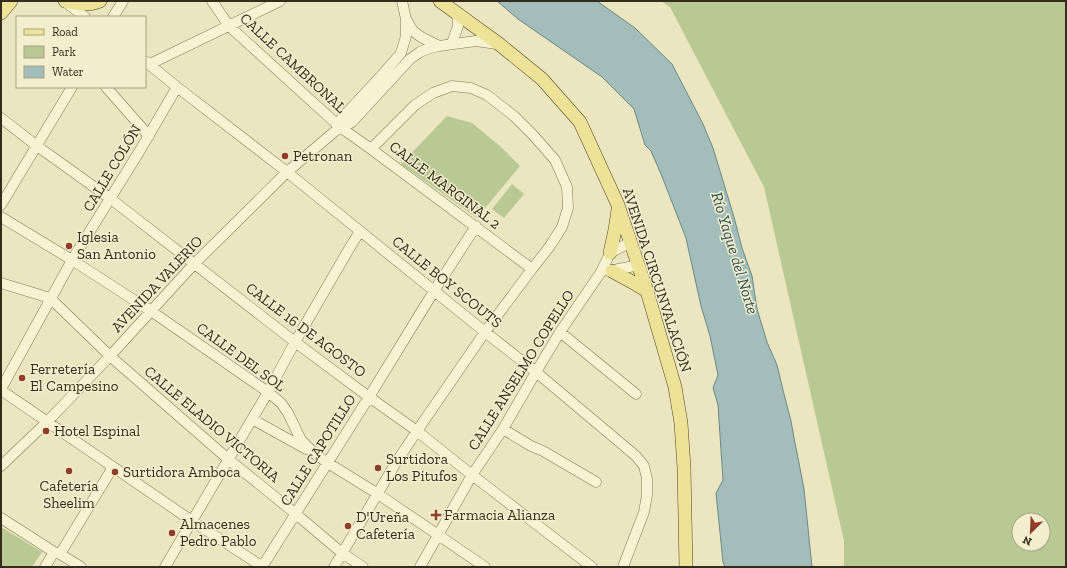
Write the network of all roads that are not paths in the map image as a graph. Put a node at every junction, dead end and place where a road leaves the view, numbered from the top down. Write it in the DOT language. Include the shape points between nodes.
graph roads {
  1 [pos="11,1"];
  2 [pos="64,1"];
  3 [pos="100,1"];
  4 [pos="123,1"];
  5 [pos="212,1"];
  6 [pos="280,1"];
  7 [pos="440,1"];
  8 [pos="405,2"];
  9 [pos="457,12"];
  10 [pos="1,13"];
  11 [pos="84,16"];
  12 [pos="114,16"];
  13 [pos="406,19"];
  14 [pos="229,26"];
  15 [pos="452,43"];
  16 [pos="499,44"];
  17 [pos="439,46"];
  18 [pos="148,63"];
  19 [pos="71,88"];
  20 [pos="107,88"];
  21 [pos="177,88"];
  22 [pos="1,118"];
  23 [pos="340,126"];
  24 [pos="149,136"];
  25 [pos="37,146"];
  26 [pos="371,149"];
  27 [pos="287,172"];
  28 [pos="111,199"];
  29 [pos="1,205"];
  30 [pos="618,205"];
  31 [pos="1,217"];
  32 [pos="476,226"];
  33 [pos="360,231"];
  34 [pos="630,242"];
  35 [pos="610,254"];
  36 [pos="72,260"];
  37 [pos="194,264"];
  38 [pos="639,265"];
  39 [pos="532,269"];
  40 [pos="607,271"];
  41 [pos="1,283"];
  42 [pos="434,291"];
  43 [pos="647,291"];
  44 [pos="50,298"];
  45 [pos="151,311"];
  46 [pos="485,332"];
  47 [pos="560,332"];
  48 [pos="295,342"];
  49 [pos="110,356"];
  50 [pos="536,372"];
  51 [pos="1,390"];
  52 [pos="268,392"];
  53 [pos="636,394"];
  54 [pos="369,397"];
  55 [pos="252,419"];
  56 [pos="47,422"];
  57 [pos="504,429"];
  58 [pos="416,431"];
  59 [pos="315,454"];
  60 [pos="228,459"];
  61 [pos="328,463"];
  62 [pos="1,466"];
  63 [pos="113,467"];
  64 [pos="472,475"];
  65 [pos="596,482"];
  66 [pos="378,494"];
  67 [pos="296,514"];
  68 [pos="1,518"];
  69 [pos="192,521"];
  70 [pos="438,536"];
  71 [pos="57,553"];
  72 [pos="342,553"];
  73 [pos="45,567"];
  74 [pos="81,567"];
  75 [pos="165,567"];
  76 [pos="263,567"];
  77 [pos="334,567"];
  78 [pos="363,567"];
  79 [pos="420,567"];
  80 [pos="485,567"];
  81 [pos="592,567"];
  82 [pos="623,567"];
  83 [pos="686,567"];
  1 -- 10 [label="main road"];
  2 -- 3 [label="main road" via="73,4 93,4"];
  2 -- 11 [label="street"];
  4 -- 12 [label="street"];
  5 -- 14 [label="street, CALLE CAMBRONAL"];
  6 -- 14 [label="street"];
  7 -- 9 [label="main road, AVENIDA CIRCUNVALACIÓN"];
  8 -- 13 [label="street, AVENIDA VALERIO"];
  9 -- 15 [label="street" via="458,26"];
  9 -- 16 [label="main road, AVENIDA CIRCUNVALACIÓN"];
  13 -- 17 [label="street" via="413,31"];
  13 -- 23 [label="street, AVENIDA VALERIO" via="406,36 401,53 341,119"];
  14 -- 18 [label="street"];
  14 -- 23 [label="street, CALLE CAMBRONAL"];
  15 -- 16 [label="street, AVENIDA VALERIO" via="476,41"];
  15 -- 17 [label="street, AVENIDA VALERIO"];
  16 -- 30 [label="main road, AVENIDA CIRCUNVALACIÓN" via="542,79 580,122"];
  17 -- 23 [label="street, AVENIDA VALERIO" via="420,52 410,59 352,122"];
  18 -- 21 [label="street, CALLE BOY SCOUTS"];
  19 -- 25 [label="street"];
  20 -- 24 [label="street"];
  21 -- 24 [label="street, CALLE COLÓN"];
  21 -- 27 [label="street, CALLE BOY SCOUTS"];
  22 -- 25 [label="street, CALLE 16 DE AGOSTO"];
  23 -- 26 [label="street, CALLE MARGINAL 2"];
  23 -- 27 [label="street, AVENIDA VALERIO"];
  24 -- 28 [label="street, CALLE COLÓN"];
  25 -- 28 [label="street, CALLE 16 DE AGOSTO"];
  25 -- 29 [label="street"];
  26 -- 32 [label="street, CALLE MARGINAL 2"];
  26 -- 39 [label="street" via="415,105 433,92 452,86 471,88 487,95 514,116 555,160 567,187 568,208 562,226"];
  27 -- 33 [label="street, CALLE BOY SCOUTS"];
  27 -- 37 [label="street, AVENIDA VALERIO"];
  28 -- 36 [label="street, CALLE COLÓN"];
  28 -- 37 [label="street, CALLE 16 DE AGOSTO"];
  30 -- 34 [label="main road, AVENIDA CIRCUNVALACIÓN"];
  30 -- 35 [label="main road"];
  31 -- 36 [label="street, CALLE DEL SOL"];
  32 -- 39 [label="street, CALLE MARGINAL 2"];
  32 -- 42 [label="street, CALLE CAPOTILLO"];
  33 -- 42 [label="street, CALLE BOY SCOUTS"];
  33 -- 48 [label="street"];
  34 -- 35 [label="street"];
  34 -- 38 [label="main road, AVENIDA CIRCUNVALACIÓN"];
  35 -- 40 [label="street, CALLE ANSELMO COPELLO"];
  36 -- 44 [label="street, CALLE COLÓN"];
  36 -- 45 [label="street, CALLE DEL SOL"];
  37 -- 45 [label="street, AVENIDA VALERIO"];
  37 -- 48 [label="street, CALLE 16 DE AGOSTO"];
  38 -- 40 [label="street"];
  38 -- 43 [label="main road, AVENIDA CIRCUNVALACIÓN"];
  39 -- 46 [label="street"];
  40 -- 43 [label="main road"];
  40 -- 47 [label="street, CALLE ANSELMO COPELLO"];
  41 -- 44 [label="street, CALLE ELADIO VICTORIA"];
  42 -- 46 [label="street, CALLE BOY SCOUTS"];
  42 -- 54 [label="street, CALLE CAPOTILLO"];
  43 -- 83 [label="main road, AVENIDA CIRCUNVALACIÓN" via="675,387 681,423"];
  44 -- 49 [label="street, CALLE ELADIO VICTORIA"];
  44 -- 51 [label="street, CALLE COLÓN"];
  45 -- 49 [label="street, AVENIDA VALERIO"];
  45 -- 52 [label="street, CALLE DEL SOL"];
  46 -- 50 [label="street, CALLE BOY SCOUTS"];
  46 -- 58 [label="street"];
  47 -- 50 [label="street, CALLE ANSELMO COPELLO"];
  47 -- 53 [label="street"];
  48 -- 52 [label="street"];
  48 -- 54 [label="street, CALLE 16 DE AGOSTO"];
  49 -- 56 [label="street, AVENIDA VALERIO"];
  49 -- 60 [label="street, CALLE ELADIO VICTORIA"];
  50 -- 57 [label="street, CALLE ANSELMO COPELLO"];
  50 -- 82 [label="street, CALLE BOY SCOUTS" via="619,441 644,466 647,495 644,512"];
  51 -- 56 [label="street"];
  52 -- 55 [label="street"];
  52 -- 59 [label="street, CALLE DEL SOL" via="281,403 301,440"];
  54 -- 58 [label="street, CALLE 16 DE AGOSTO"];
  54 -- 61 [label="street, CALLE CAPOTILLO"];
  55 -- 59 [label="street"];
  55 -- 60 [label="street"];
  56 -- 62 [label="street, AVENIDA VALERIO"];
  56 -- 63 [label="street"];
  57 -- 64 [label="street, CALLE ANSELMO COPELLO"];
  57 -- 65 [label="street"];
  58 -- 64 [label="street, CALLE 16 DE AGOSTO"];
  58 -- 66 [label="street"];
  59 -- 61 [label="street, CALLE DEL SOL"];
  60 -- 67 [label="street, CALLE ELADIO VICTORIA"];
  60 -- 69 [label="street"];
  61 -- 66 [label="street, CALLE DEL SOL"];
  61 -- 67 [label="street, CALLE CAPOTILLO"];
  63 -- 69 [label="street"];
  63 -- 71 [label="street"];
  64 -- 70 [label="street, CALLE ANSELMO COPELLO"];
  64 -- 81 [label="street, CALLE 16 DE AGOSTO"];
  66 -- 70 [label="street, CALLE DEL SOL"];
  66 -- 72 [label="street"];
  67 -- 72 [label="street, CALLE ELADIO VICTORIA"];
  67 -- 76 [label="street, CALLE CAPOTILLO"];
  68 -- 71 [label="street"];
  69 -- 75 [label="street"];
  69 -- 76 [label="street"];
  70 -- 79 [label="street, CALLE ANSELMO COPELLO"];
  70 -- 80 [label="street, CALLE DEL SOL"];
  71 -- 73 [label="street"];
  71 -- 74 [label="street"];
  72 -- 77 [label="street"];
  72 -- 78 [label="street, CALLE ELADIO VICTORIA"];
}
